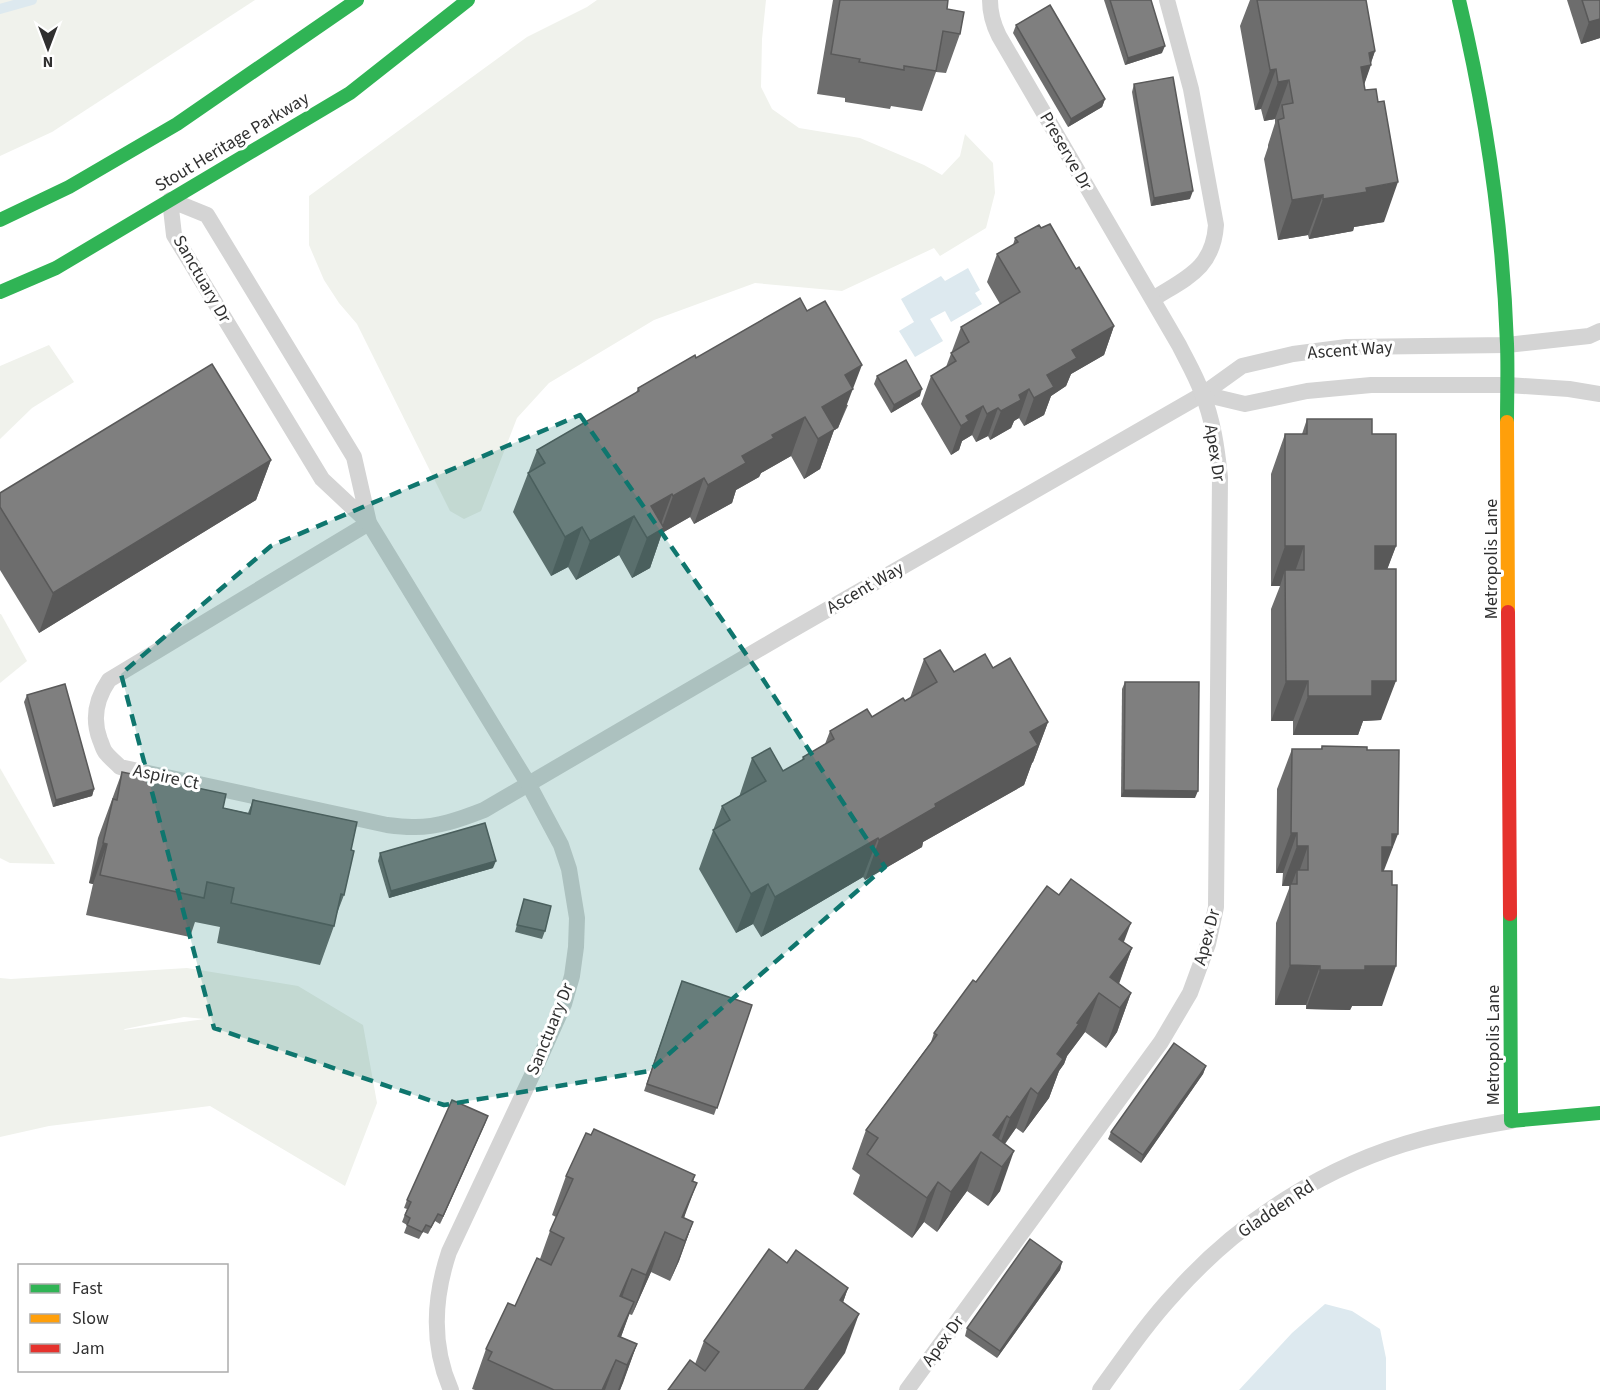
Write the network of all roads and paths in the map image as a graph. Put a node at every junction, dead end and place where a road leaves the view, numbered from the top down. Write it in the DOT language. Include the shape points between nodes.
graph roads {
  1 [pos="357,0"];
  2 [pos="468,0"];
  3 [pos="990,0"];
  4 [pos="1167,0"];
  5 [pos="1459,0"];
  6 [pos="171,200"];
  7 [pos="0,219"];
  8 [pos="0,292"];
  9 [pos="1153,299"];
  10 [pos="1600,331"];
  11 [pos="1507,345"];
  12 [pos="1508,385"];
  13 [pos="1203,394"];
  14 [pos="1600,394"];
  15 [pos="369,523"];
  16 [pos="528,785"];
  17 [pos="1600,1113"];
  18 [pos="1511,1121"];
  19 [pos="451,1390"];
  20 [pos="907,1390"];
  21 [pos="1100,1390"];
  1 -- 7 [label="street" via="177,124 69,187"];
  2 -- 6 [label="street, Stout Heritage Parkway" via="350,93"];
  3 -- 9 [label="lane, Preserve Dr" via="999,36"];
  4 -- 9 [label="lane" via="1191,89 1216,225 1215,239 1204,262"];
  5 -- 11 [label="street, Metropolis Lane" via="1495,185"];
  6 -- 8 [label="street, Stout Heritage Parkway" via="56,268"];
  6 -- 15 [label="lane, Sanctuary Dr" via="174,235 322,479"];
  6 -- 15 [label="lane, Sanctuary Dr" via="207,215 354,457"];
  9 -- 13 [label="lane, Preserve Dr"];
  10 -- 11 [label="lane, Ascent Way" via="1589,336"];
  11 -- 12 [label="street, Metropolis Lane"];
  11 -- 13 [label="lane, Ascent Way" via="1347,347 1293,354 1242,366"];
  12 -- 13 [label="lane, Ascent Way" via="1339,387 1245,404"];
  12 -- 14 [label="lane, Ascent Way"];
  12 -- 18 [label="street, Metropolis Lane"];
  13 -- 16 [label="lane, Ascent Way"];
  13 -- 20 [label="lane, Apex Dr" via="1220,477 1216,907 1208,945 1190,993 1161,1042"];
  15 -- 16 [label="lane, Sanctuary Dr"];
  15 -- 16 [label="lane, Aspire Ct" via="109,680 95,716 96,730 106,753 120,767 412,828 465,818"];
  16 -- 19 [label="lane, Sanctuary Dr" via="561,845 569,869 577,918 576,947 564,1004 449,1251 441,1276 436,1327"];
  17 -- 18 [label="street"];
  18 -- 21 [label="lane, Gladden Rd" via="1466,1128 1377,1153 1335,1172 1251,1222 1175,1293"];
}
